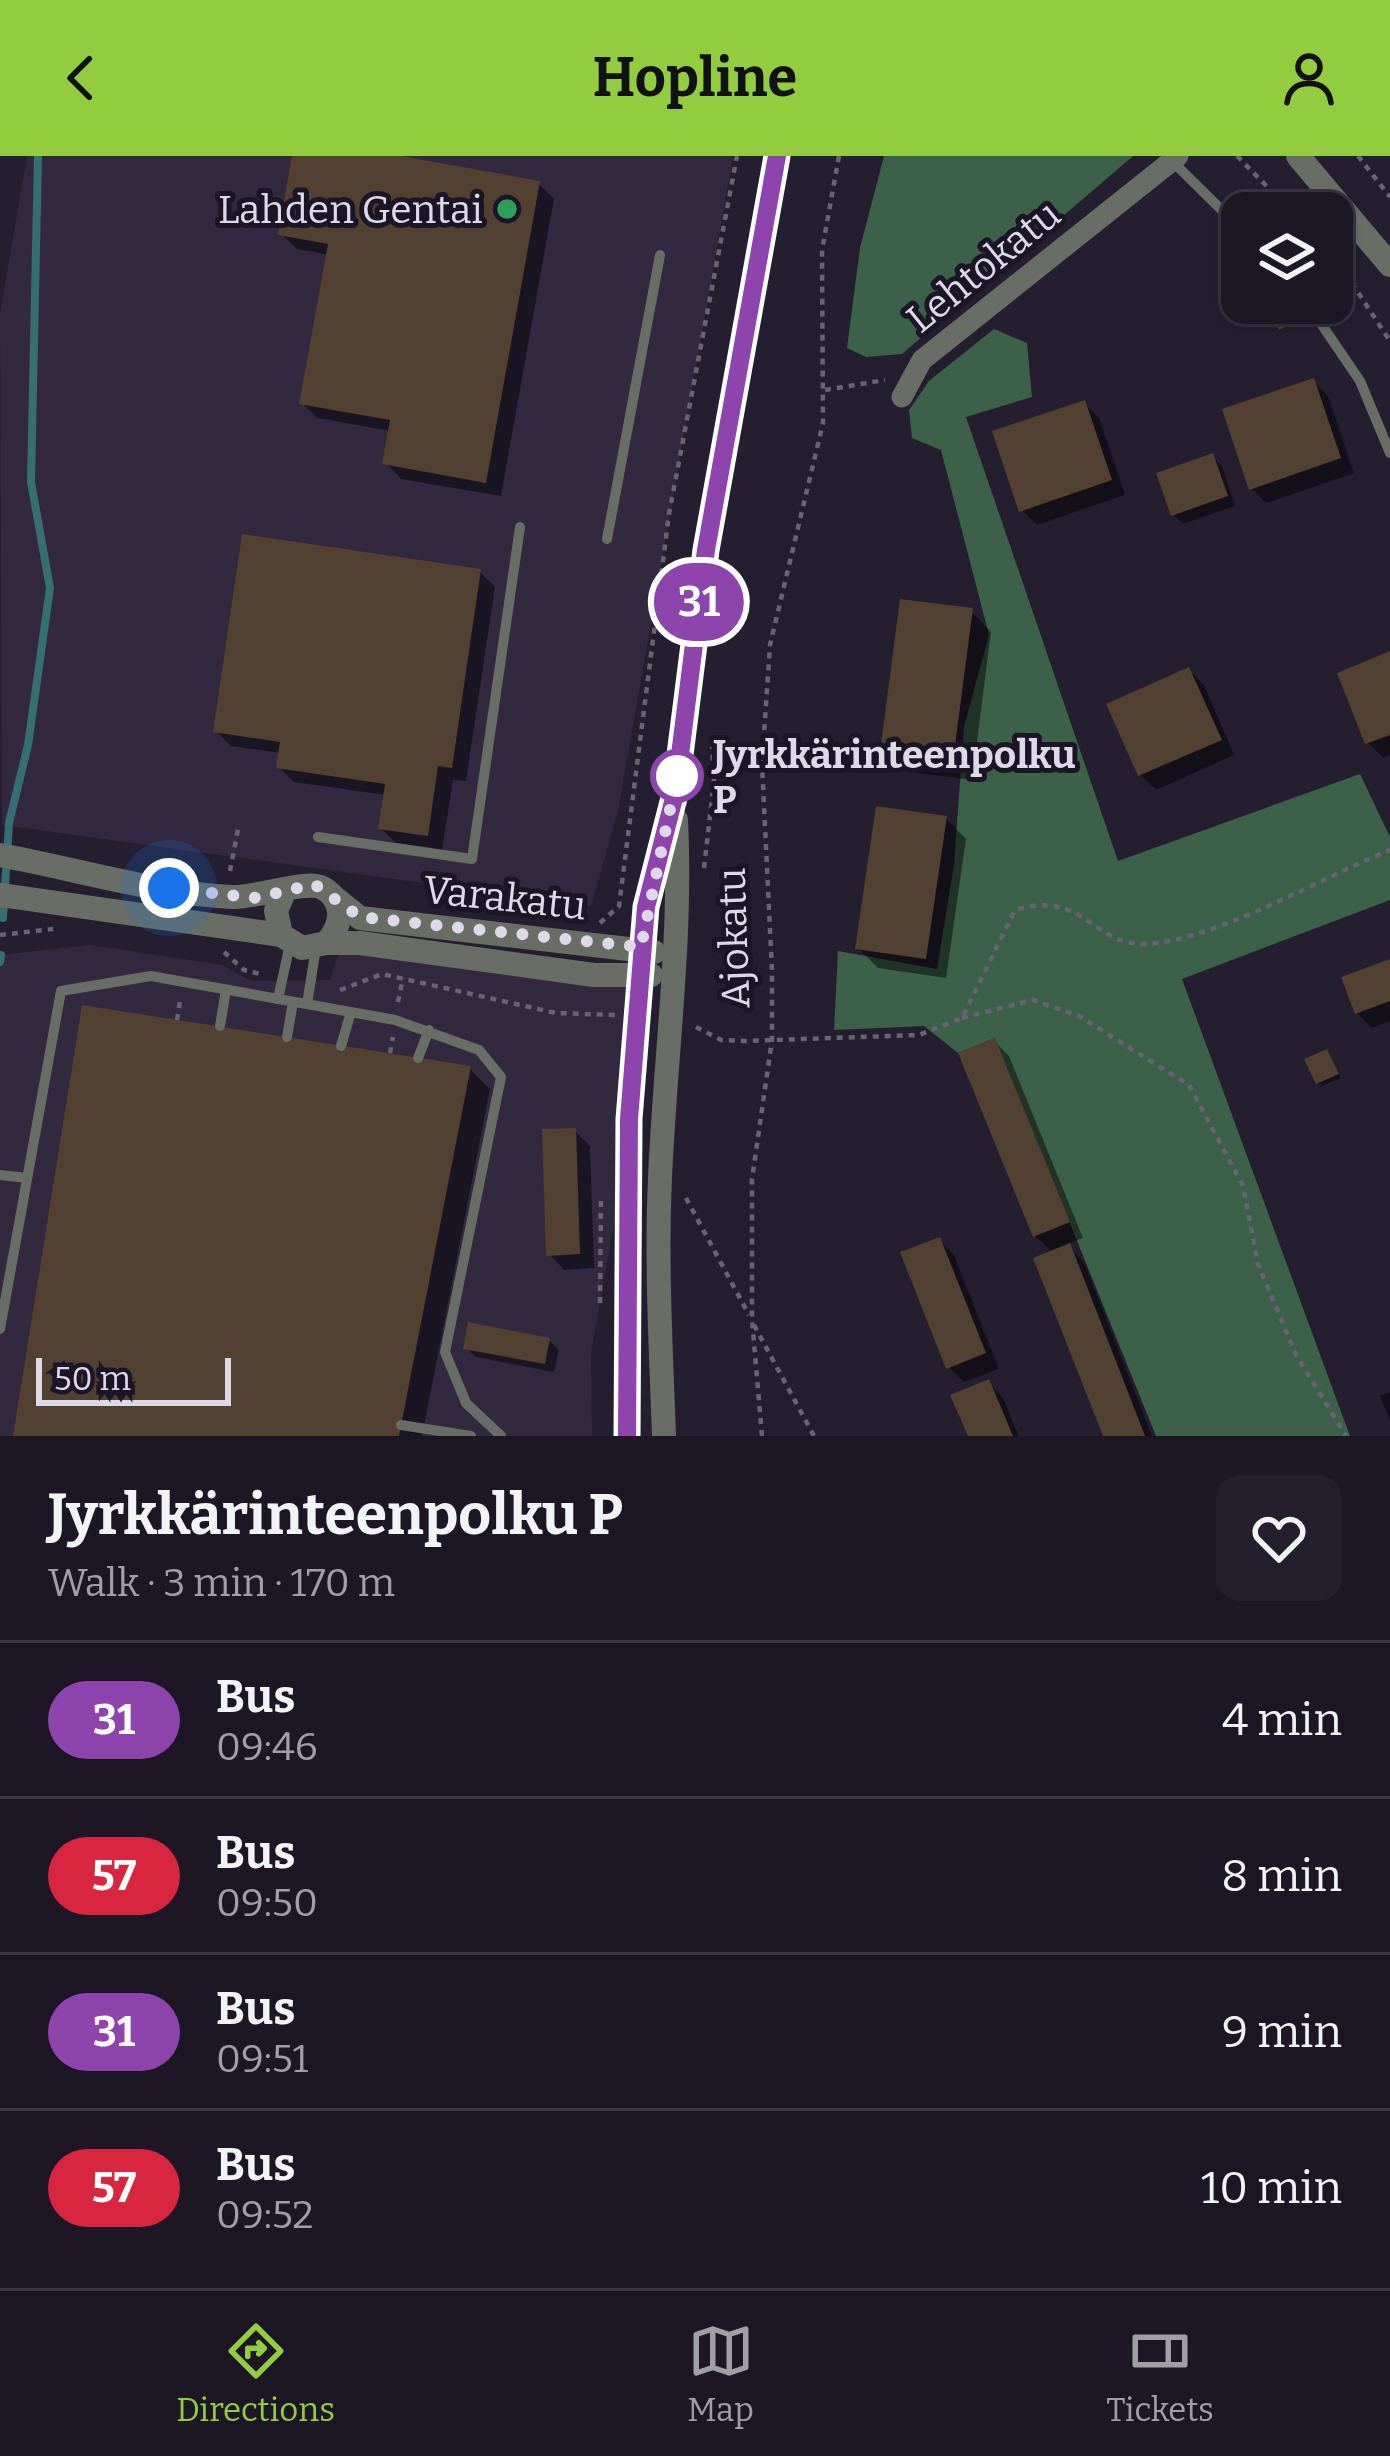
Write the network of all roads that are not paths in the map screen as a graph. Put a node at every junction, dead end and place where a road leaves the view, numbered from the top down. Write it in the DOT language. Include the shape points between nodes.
graph roads {
  1 [pos="777,156"];
  2 [pos="1298,156"];
  3 [pos="1175,159"];
  4 [pos="1221,208"];
  5 [pos="660,255"];
  6 [pos="1390,266"];
  7 [pos="1321,324"];
  8 [pos="906,387"];
  9 [pos="1390,453"];
  10 [pos="520,527"];
  11 [pos="607,538"];
  12 [pos="675,794"];
  13 [pos="318,837"];
  14 [pos="0,855"];
  15 [pos="284,892"];
  16 [pos="0,895"];
  17 [pos="334,898"];
  18 [pos="303,943"];
  19 [pos="641,947"];
  20 [pos="672,964"];
  21 [pos="638,979"];
  22 [pos="226,990"];
  23 [pos="278,999"];
  24 [pos="300,1003"];
  25 [pos="351,1012"];
  26 [pos="220,1027"];
  27 [pos="429,1030"];
  28 [pos="287,1037"];
  29 [pos="341,1046"];
  30 [pos="418,1058"];
  31 [pos="0,1175"];
  32 [pos="27,1178"];
  33 [pos="0,1329"];
  34 [pos="401,1425"];
  35 [pos="471,1436"];
  36 [pos="501,1436"];
  37 [pos="627,1436"];
  38 [pos="664,1436"];
  1 -- 12 [label="street, Ajokatu" via="706,550"];
  2 -- 6 [label="street"];
  3 -- 4 [label="lane"];
  3 -- 8 [label="street, Lehtokatu" via="922,360"];
  5 -- 11 [label="lane"];
  7 -- 9 [label="lane" via="1360,381"];
  10 -- 13 [label="lane" via="472,859"];
  12 -- 19 [label="street, Ajokatu"];
  12 -- 20 [label="street, Ajokatu" via="680,910"];
  14 -- 15 [label="street" via="205,896"];
  15 -- 17 [label="street" via="314,884"];
  15 -- 18 [label="street" via="276,910"];
  16 -- 18 [label="street, Varakatu"];
  17 -- 18 [label="street" via="340,922"];
  17 -- 19 [label="street, Varakatu" via="360,917"];
  18 -- 21 [label="street, Varakatu" via="360,943"];
  18 -- 23 [label="lane"];
  18 -- 24 [label="lane" via="311,986"];
  19 -- 20 [label="street, Varakatu"];
  19 -- 21 [label="street, Ajokatu"];
  20 -- 21 [label="street, Varakatu"];
  20 -- 38 [label="street, Ajokatu" via="660,1183"];
  21 -- 37 [label="street, Ajokatu" via="626,1200"];
  22 -- 23 [label="lane"];
  22 -- 26 [label="lane"];
  22 -- 32 [label="lane" via="151,976 61,991"];
  23 -- 24 [label="lane"];
  24 -- 25 [label="lane"];
  24 -- 28 [label="lane"];
  25 -- 27 [label="lane"];
  25 -- 29 [label="lane"];
  27 -- 30 [label="lane"];
  27 -- 36 [label="lane" via="479,1050 501,1077 445,1352 466,1403"];
  31 -- 32 [label="lane"];
  32 -- 33 [label="lane"];
  34 -- 35 [label="lane"];
}
